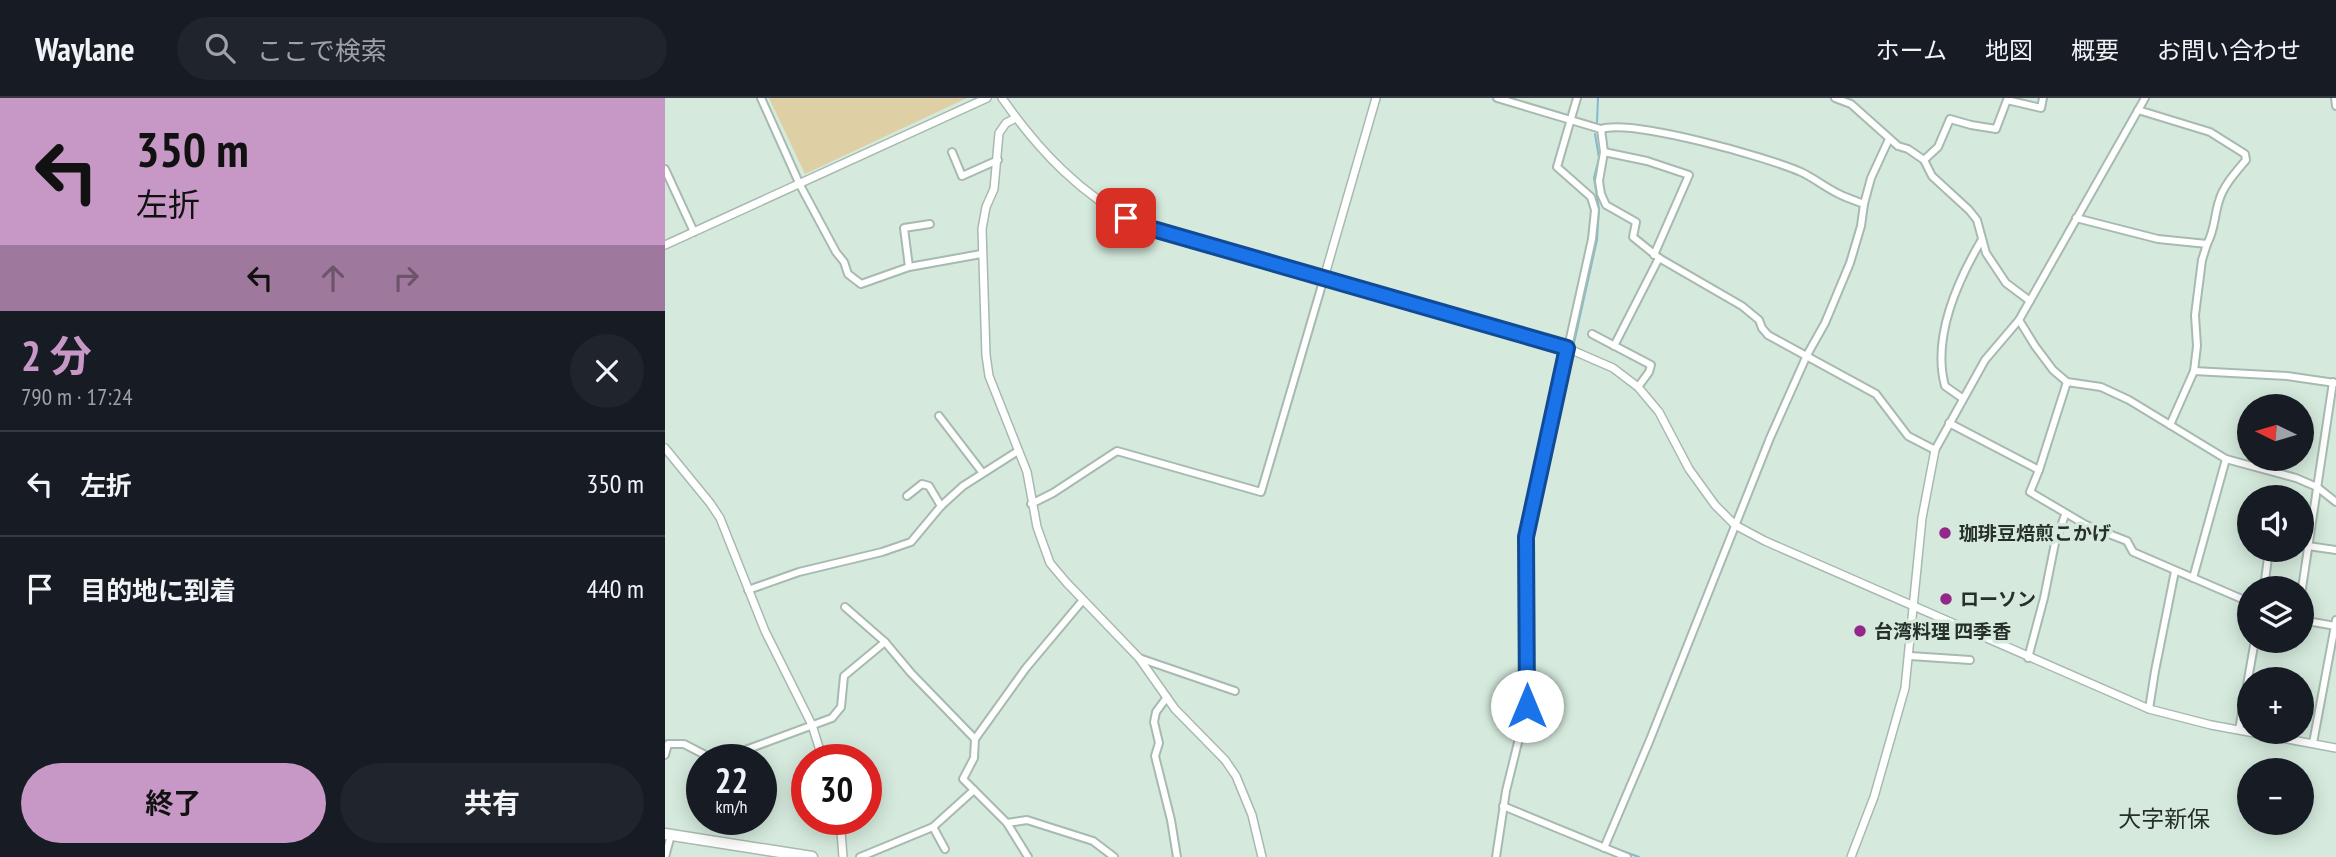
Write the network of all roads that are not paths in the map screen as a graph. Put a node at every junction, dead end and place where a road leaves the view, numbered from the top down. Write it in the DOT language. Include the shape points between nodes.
graph roads {
  1 [pos="761,98"];
  2 [pos="987,98"];
  3 [pos="1002,98"];
  4 [pos="1376,98"];
  5 [pos="1497,98"];
  6 [pos="1577,98"];
  7 [pos="1835,98"];
  8 [pos="2043,98"];
  9 [pos="2145,98"];
  10 [pos="2335,98"];
  11 [pos="1852,101"];
  12 [pos="2336,106"];
  13 [pos="2138,110"];
  14 [pos="1016,118"];
  15 [pos="1571,120"];
  16 [pos="1601,129"];
  17 [pos="1889,139"];
  18 [pos="952,152"];
  19 [pos="1604,152"];
  20 [pos="997,160"];
  21 [pos="1924,160"];
  22 [pos="665,169"];
  23 [pos="962,176"];
  24 [pos="800,185"];
  25 [pos="966,185"];
  26 [pos="1864,204"];
  27 [pos="2076,218"];
  28 [pos="930,224"];
  29 [pos="694,232"];
  30 [pos="1981,241"];
  31 [pos="2207,244"];
  32 [pos="665,245"];
  33 [pos="981,254"];
  34 [pos="1656,257"];
  35 [pos="909,267"];
  36 [pos="1324,278"];
  37 [pos="2030,301"];
  38 [pos="2019,320"];
  39 [pos="1592,334"];
  40 [pos="1614,346"];
  41 [pos="1567,348"];
  42 [pos="1807,355"];
  43 [pos="2194,371"];
  44 [pos="2067,382"];
  45 [pos="2335,383"];
  46 [pos="1638,387"];
  47 [pos="1962,398"];
  48 [pos="939,416"];
  49 [pos="1949,423"];
  50 [pos="2170,425"];
  51 [pos="665,448"];
  52 [pos="1935,450"];
  53 [pos="1018,451"];
  54 [pos="2226,459"];
  55 [pos="2039,470"];
  56 [pos="982,472"];
  57 [pos="2317,486"];
  58 [pos="907,496"];
  59 [pos="2314,500"];
  60 [pos="2336,502"];
  61 [pos="1031,504"];
  62 [pos="941,506"];
  63 [pos="2065,515"];
  64 [pos="1735,525"];
  65 [pos="2314,547"];
  66 [pos="2336,550"];
  67 [pos="2175,571"];
  68 [pos="2193,578"];
  69 [pos="748,590"];
  70 [pos="2237,597"];
  71 [pos="1083,600"];
  72 [pos="845,607"];
  73 [pos="1913,607"];
  74 [pos="2314,622"];
  75 [pos="2336,624"];
  76 [pos="885,642"];
  77 [pos="1910,656"];
  78 [pos="1139,658"];
  79 [pos="2028,658"];
  80 [pos="1970,660"];
  81 [pos="1235,691"];
  82 [pos="1167,697"];
  83 [pos="2149,709"];
  84 [pos="812,725"];
  85 [pos="2237,730"];
  86 [pos="2314,738"];
  87 [pos="975,739"];
  88 [pos="2314,743"];
  89 [pos="818,744"];
  90 [pos="2336,748"];
  91 [pos="665,755"];
  92 [pos="974,790"];
  93 [pos="1503,806"];
  94 [pos="1007,822"];
  95 [pos="933,828"];
  96 [pos="668,834"];
  97 [pos="841,835"];
  98 [pos="1604,848"];
  99 [pos="945,849"];
  100 [pos="665,857"];
  101 [pos="812,857"];
  102 [pos="843,857"];
  103 [pos="860,857"];
  104 [pos="1028,857"];
  105 [pos="1114,857"];
  106 [pos="1177,857"];
  107 [pos="1262,857"];
  108 [pos="1496,857"];
  109 [pos="1627,857"];
  110 [pos="1851,857"];
  1 -- 24 [label="street"];
  2 -- 24 [label="street"];
  3 -- 14 [label="street"];
  4 -- 36 [label="street"];
  5 -- 15 [label="street"];
  6 -- 15 [label="street"];
  7 -- 11 [label="street"];
  8 -- 21 [label="street" via="2041,108 2007,100 1996,129 1950,119 1938,146"];
  9 -- 13 [label="street"];
  10 -- 12 [label="street"];
  11 -- 17 [label="street"];
  13 -- 27 [label="street"];
  13 -- 31 [label="street" via="2210,132 2245,154 2246,160 2219,200"];
  14 -- 20 [label="street" via="999,133"];
  14 -- 36 [label="street" via="1080,187 1139,225"];
  15 -- 16 [label="street"];
  15 -- 41 [label="street" via="1557,167 1591,197 1595,210"];
  16 -- 19 [label="street"];
  16 -- 26 [label="street" via="1610,126 1668,134 1724,149 1802,173"];
  17 -- 21 [label="street"];
  17 -- 26 [label="street"];
  18 -- 23 [label="street"];
  19 -- 34 [label="street" via="1599,181 1606,205 1636,222 1633,237"];
  19 -- 34 [label="street" via="1689,175"];
  20 -- 23 [label="street"];
  20 -- 33 [label="street"];
  21 -- 30 [label="street" via="1932,176 1977,220"];
  22 -- 29 [label="street"];
  23 -- 25 [label="street"];
  24 -- 29 [label="street"];
  24 -- 35 [label="street" via="848,274 861,284"];
  26 -- 42 [label="street" via="1850,263"];
  27 -- 31 [label="street" via="2158,239"];
  27 -- 37 [label="street"];
  28 -- 35 [label="street" via="904,228"];
  29 -- 32 [label="street"];
  30 -- 37 [label="street" via="2006,283"];
  30 -- 47 [label="street" via="1967,265 1942,342 1945,386"];
  31 -- 43 [label="street" via="2195,315"];
  33 -- 35 [label="street"];
  33 -- 53 [label="street" via="989,376"];
  34 -- 40 [label="street"];
  34 -- 42 [label="street" via="1742,306 1768,335"];
  36 -- 41 [label="street"];
  36 -- 61 [label="street" via="1261,492 1117,451"];
  37 -- 38 [label="street"];
  38 -- 44 [label="street"];
  38 -- 47 [label="street" via="1985,360"];
  39 -- 40 [label="street"];
  40 -- 46 [label="street" via="1651,365"];
  41 -- 46 [label="street" via="1613,368"];
  41 -- 93 [label="street" via="1526,537 1527,706"];
  42 -- 52 [label="street" via="1876,394 1908,436"];
  42 -- 64 [label="street"];
  43 -- 45 [label="street"];
  43 -- 50 [label="street"];
  44 -- 50 [label="street" via="2101,387"];
  44 -- 55 [label="street"];
  45 -- 57 [label="street"];
  46 -- 64 [label="street" via="1659,412 1689,469"];
  47 -- 49 [label="street"];
  48 -- 56 [label="street"];
  49 -- 52 [label="street"];
  49 -- 55 [label="street"];
  50 -- 54 [label="street"];
  51 -- 69 [label="street" via="720,518"];
  52 -- 73 [label="street"];
  53 -- 56 [label="street"];
  53 -- 61 [label="street" via="1027,472"];
  54 -- 57 [label="street"];
  54 -- 68 [label="street"];
  55 -- 63 [label="street" via="2030,492"];
  56 -- 62 [label="street"];
  57 -- 59 [label="street"];
  57 -- 60 [label="street"];
  58 -- 62 [label="street" via="922,484 929,485"];
  61 -- 71 [label="street" via="1051,563"];
  62 -- 69 [label="street" via="911,542"];
  63 -- 67 [label="street" via="2127,541 2133,552"];
  63 -- 79 [label="street"];
  64 -- 73 [label="street"];
  64 -- 98 [label="street"];
  65 -- 66 [label="street"];
  67 -- 68 [label="street"];
  67 -- 83 [label="street"];
  68 -- 70 [label="street"];
  69 -- 84 [label="street"];
  71 -- 78 [label="street"];
  71 -- 87 [label="street"];
  72 -- 76 [label="street"];
  73 -- 77 [label="street"];
  73 -- 79 [label="street"];
  74 -- 75 [label="street"];
  75 -- 86 [label="street"];
  76 -- 84 [label="street" via="844,676 838,712"];
  76 -- 87 [label="street"];
  77 -- 80 [label="street"];
  77 -- 110 [label="street" via="1887,757"];
  78 -- 81 [label="street"];
  78 -- 82 [label="street"];
  79 -- 83 [label="street"];
  82 -- 106 [label="street" via="1154,722 1159,743 1155,757"];
  82 -- 107 [label="street" via="1236,776"];
  83 -- 85 [label="street"];
  84 -- 89 [label="street"];
  84 -- 91 [label="street" via="729,756 711,758 684,744 668,744"];
  87 -- 92 [label="street" via="974,758 963,779"];
  88 -- 90 [label="street"];
  92 -- 94 [label="street"];
  92 -- 95 [label="street"];
  93 -- 98 [label="street"];
  93 -- 108 [label="street"];
  94 -- 104 [label="street"];
  94 -- 105 [label="street" via="1027,820 1093,841"];
  95 -- 99 [label="street"];
  95 -- 103 [label="street"];
  96 -- 100 [label="street"];
  96 -- 101 [label="highway"];
  97 -- 102 [label="street"];
  98 -- 109 [label="street"];
}
